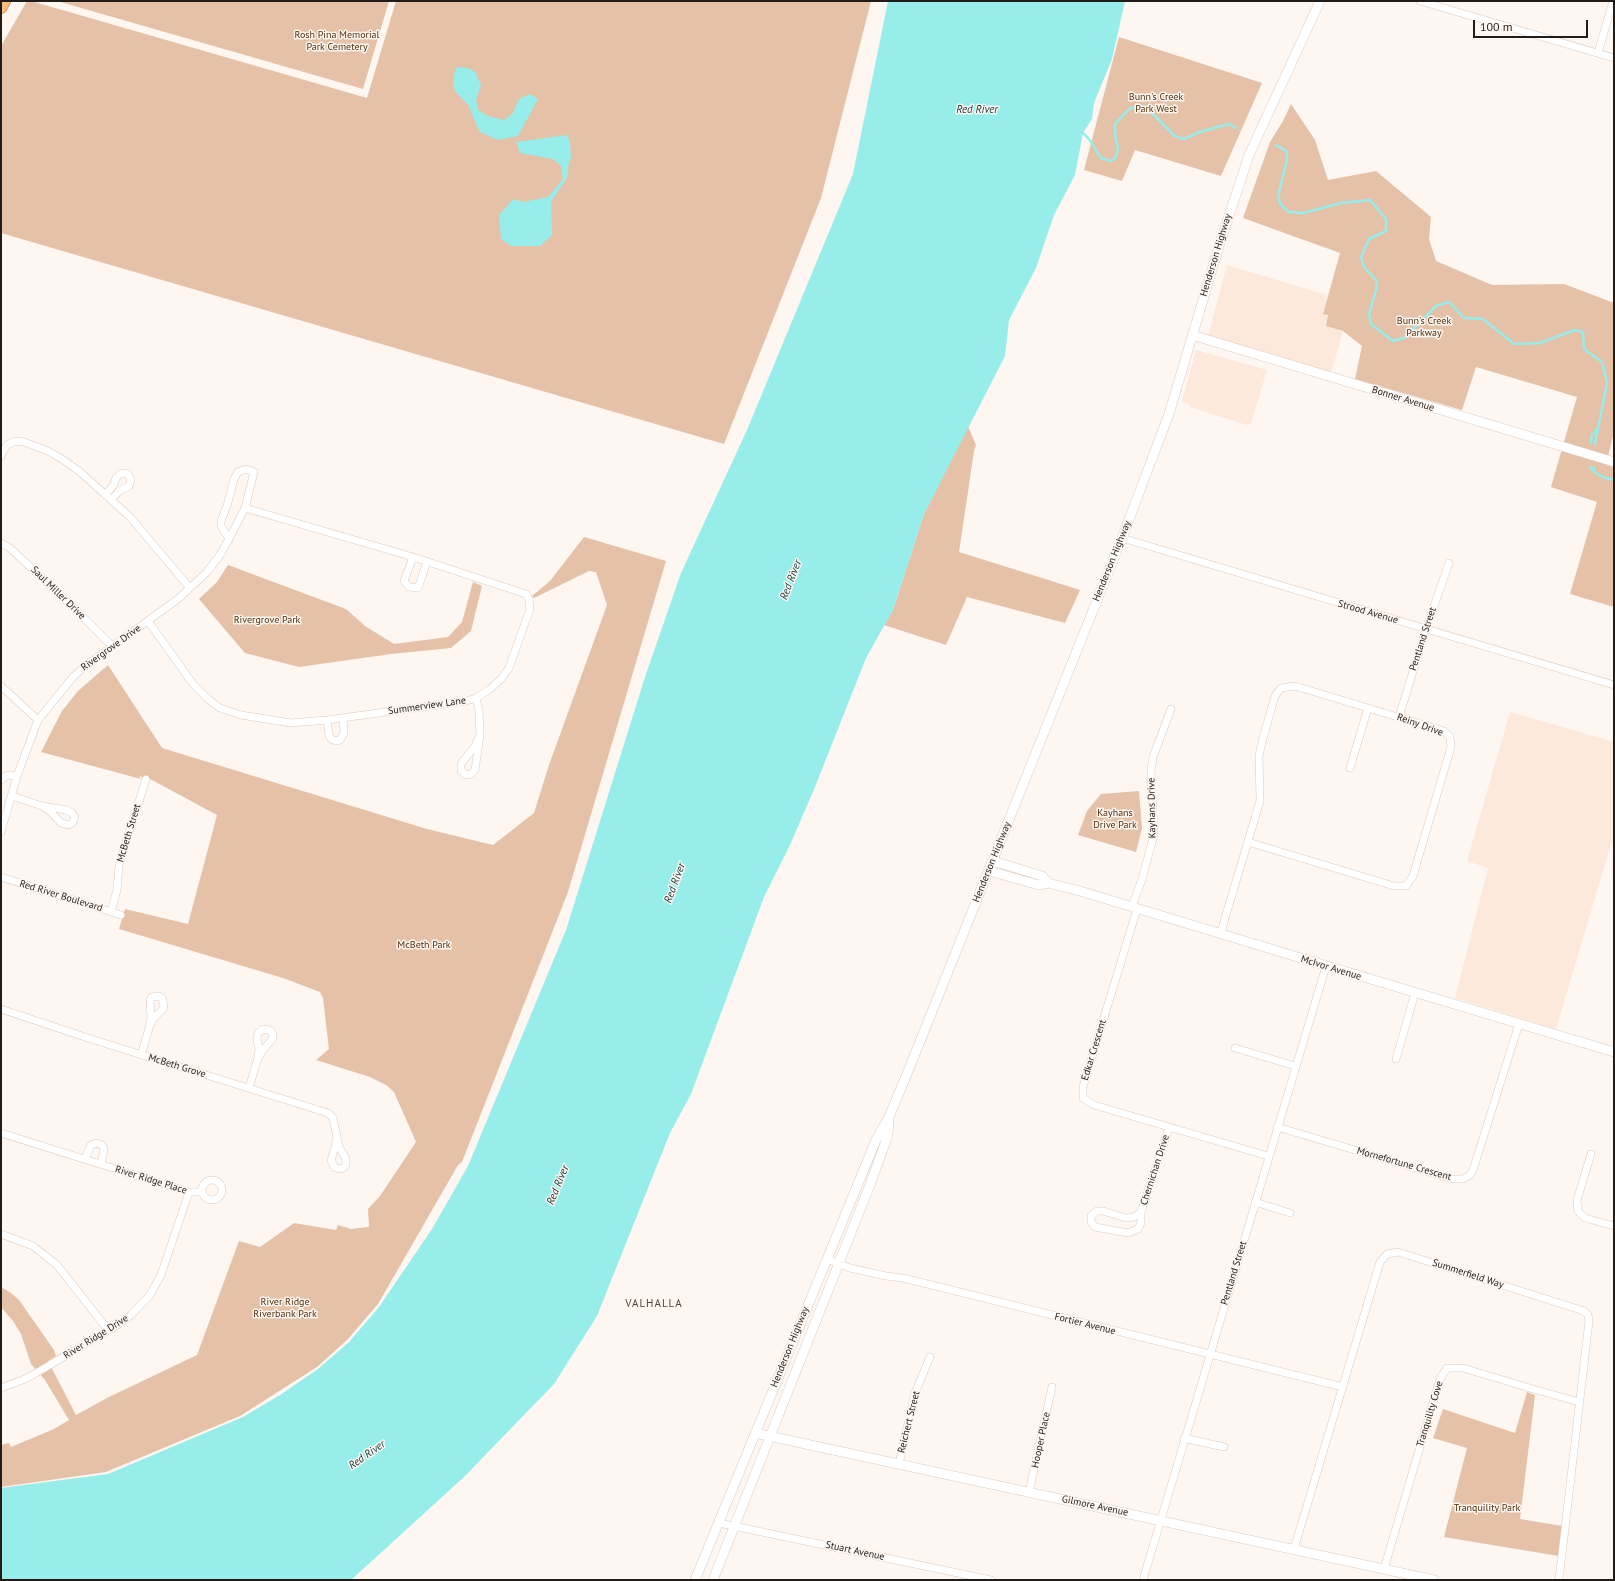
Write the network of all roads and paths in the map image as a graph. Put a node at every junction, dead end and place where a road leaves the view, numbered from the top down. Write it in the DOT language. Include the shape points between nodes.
graph roads {
  1 [pos="5,1"];
  2 [pos="1320,1"];
  3 [pos="1420,1"];
  4 [pos="1613,1"];
  5 [pos="1,8"];
  6 [pos="1598,53"];
  7 [pos="1614,58"];
  8 [pos="1192,335"];
  9 [pos="1,456"];
  10 [pos="1614,462"];
  11 [pos="106,494"];
  12 [pos="111,500"];
  13 [pos="244,508"];
  14 [pos="1122,538"];
  15 [pos="229,539"];
  16 [pos="1,543"];
  17 [pos="413,557"];
  18 [pos="427,562"];
  19 [pos="1449,563"];
  20 [pos="190,588"];
  21 [pos="148,621"];
  22 [pos="1426,629"];
  23 [pos="112,646"];
  24 [pos="1614,685"];
  25 [pos="1,686"];
  26 [pos="476,698"];
  27 [pos="1368,708"];
  28 [pos="1171,709"];
  29 [pos="1399,717"];
  30 [pos="343,718"];
  31 [pos="38,720"];
  32 [pos="327,720"];
  33 [pos="480,735"];
  34 [pos="1350,768"];
  35 [pos="18,776"];
  36 [pos="146,779"];
  37 [pos="1,780"];
  38 [pos="12,796"];
  39 [pos="42,806"];
  40 [pos="1,832"];
  41 [pos="1248,842"];
  42 [pos="993,860"];
  43 [pos="988,871"];
  44 [pos="1,877"];
  45 [pos="1048,883"];
  46 [pos="1135,908"];
  47 [pos="111,912"];
  48 [pos="121,915"];
  49 [pos="1221,934"];
  50 [pos="1326,966"];
  51 [pos="1415,993"];
  52 [pos="1,1008"];
  53 [pos="1519,1024"];
  54 [pos="150,1025"];
  55 [pos="1235,1048"];
  56 [pos="1614,1052"];
  57 [pos="141,1055"];
  58 [pos="258,1058"];
  59 [pos="1396,1059"];
  60 [pos="1296,1066"];
  61 [pos="249,1088"];
  62 [pos="890,1117"];
  63 [pos="1277,1127"];
  64 [pos="1169,1128"];
  65 [pos="1,1133"];
  66 [pos="337,1136"];
  67 [pos="1591,1154"];
  68 [pos="1268,1156"];
  69 [pos="85,1160"];
  70 [pos="101,1164"];
  71 [pos="189,1192"];
  72 [pos="202,1192"];
  73 [pos="1255,1202"];
  74 [pos="1141,1212"];
  75 [pos="1290,1213"];
  76 [pos="1614,1226"];
  77 [pos="1,1234"];
  78 [pos="827,1259"];
  79 [pos="839,1264"];
  80 [pos="108,1330"];
  81 [pos="1210,1355"];
  82 [pos="930,1357"];
  83 [pos="1052,1387"];
  84 [pos="1343,1387"];
  85 [pos="1,1388"];
  86 [pos="1580,1402"];
  87 [pos="755,1433"];
  88 [pos="769,1436"];
  89 [pos="1184,1438"];
  90 [pos="1224,1447"];
  91 [pos="899,1464"];
  92 [pos="1029,1492"];
  93 [pos="1161,1520"];
  94 [pos="718,1523"];
  95 [pos="734,1526"];
  96 [pos="1294,1549"];
  97 [pos="1384,1569"];
  98 [pos="695,1580"];
  99 [pos="713,1580"];
  100 [pos="991,1580"];
  101 [pos="1143,1580"];
  102 [pos="1434,1580"];
  103 [pos="1559,1580"];
  1 -- 5 [label="main road"];
  2 -- 8 [label="main road, Henderson Highway" via="1249,155"];
  3 -- 6 [label="street"];
  4 -- 6 [label="street"];
  6 -- 7 [label="street"];
  8 -- 10 [label="main road, Bonner Avenue"];
  8 -- 14 [label="main road, Henderson Highway" via="1169,414"];
  9 -- 11 [label="street" via="7,445 15,441 24,442 48,451 79,471"];
  11 -- 12 [label="street"];
  11 -- 12 [label="street" via="120,474 126,473 129,476 129,486 119,491"];
  12 -- 20 [label="street" via="130,517"];
  13 -- 15 [label="street, Rivergrove Drive"];
  13 -- 15 [label="street, Rivergrove Drive" via="254,472 246,469 238,472 234,480 221,521"];
  13 -- 17 [label="street, Summerview Lane"];
  14 -- 22 [label="street, Strood Avenue"];
  14 -- 42 [label="main road, Henderson Highway"];
  15 -- 20 [label="street, Rivergrove Drive" via="207,572"];
  16 -- 23 [label="street, Saul Miller Drive" via="10,548"];
  17 -- 18 [label="street, Summerview Lane"];
  17 -- 18 [label="street" via="404,581 409,587 418,588"];
  18 -- 26 [label="street, Summerview Lane" via="521,592 529,599 530,609 509,668 501,679"];
  19 -- 22 [label="street, Pentland Street"];
  20 -- 21 [label="street, Rivergrove Drive"];
  21 -- 23 [label="street, Rivergrove Drive"];
  21 -- 32 [label="street, Summerview Lane" via="193,684 220,708 241,715 291,723"];
  22 -- 24 [label="street, Strood Avenue"];
  22 -- 29 [label="street, Pentland Street"];
  23 -- 31 [label="street, Rivergrove Drive" via="73,677"];
  25 -- 31 [label="street"];
  26 -- 30 [label="street, Summerview Lane"];
  26 -- 33 [label="street"];
  27 -- 29 [label="street, Reiny Drive"];
  27 -- 34 [label="street"];
  27 -- 41 [label="street, Reiny Drive" via="1295,686 1281,688 1275,696 1259,756 1260,801"];
  28 -- 46 [label="street, Kayhans Drive" via="1153,757 1151,771 1154,835"];
  29 -- 41 [label="street, Reiny Drive" via="1444,731 1450,737 1451,747 1412,876 1406,886 1394,886"];
  30 -- 32 [label="street, Summerview Lane"];
  30 -- 32 [label="street" via="344,733 340,740 331,739"];
  31 -- 35 [label="street, Rivergrove Drive"];
  33 -- 33 [label="street" via="461,764 461,771 466,775 475,770"];
  35 -- 37 [label="street" via="7,775"];
  35 -- 38 [label="street, Rivergrove Drive"];
  36 -- 47 [label="street, McBeth Street" via="119,865 117,890"];
  38 -- 39 [label="street"];
  38 -- 40 [label="street, Rivergrove Drive"];
  41 -- 49 [label="street, Reiny Drive"];
  42 -- 43 [label="main road, Henderson Highway"];
  42 -- 45 [label="main road, McIvor Avenue" via="1042,876"];
  43 -- 45 [label="main road, McIvor Avenue" via="1039,885"];
  43 -- 62 [label="main road, Henderson Highway"];
  44 -- 47 [label="street, Red River Boulevard"];
  45 -- 46 [label="main road, McIvor Avenue"];
  46 -- 49 [label="main road, McIvor Avenue"];
  46 -- 64 [label="street, Edkar Crescent" via="1082,1092 1083,1098 1094,1105"];
  47 -- 48 [label="street, Red River Boulevard"];
  49 -- 50 [label="main road, McIvor Avenue"];
  50 -- 51 [label="main road, McIvor Avenue"];
  50 -- 60 [label="street, Pentland Street"];
  51 -- 53 [label="main road, McIvor Avenue"];
  51 -- 59 [label="street"];
  52 -- 57 [label="street, McBeth Grove"];
  53 -- 56 [label="main road, McIvor Avenue"];
  53 -- 63 [label="street, Mornefortune Crescent" via="1474,1170 1463,1179 1453,1179"];
  54 -- 57 [label="street"];
  55 -- 60 [label="street"];
  57 -- 61 [label="street, McBeth Grove"];
  58 -- 61 [label="street"];
  60 -- 63 [label="street, Pentland Street"];
  61 -- 66 [label="street, McBeth Grove" via="328,1113 333,1118"];
  62 -- 78 [label="main road, Henderson Highway" via="876,1140"];
  62 -- 79 [label="main road, Henderson Highway" via="888,1135"];
  63 -- 68 [label="street, Pentland Street"];
  64 -- 68 [label="street, Edkar Crescent"];
  64 -- 74 [label="street, Chernichan Drive"];
  65 -- 69 [label="street, River Ridge Place"];
  67 -- 76 [label="street" via="1577,1200 1578,1211 1586,1218"];
  68 -- 73 [label="street, Pentland Street"];
  69 -- 70 [label="street, River Ridge Place"];
  69 -- 70 [label="street" via="91,1145 96,1143 104,1149"];
  70 -- 71 [label="street, River Ridge Place"];
  71 -- 72 [label="street, River Ridge Place"];
  71 -- 80 [label="street, River Ridge Drive" via="166,1262 150,1295 131,1315"];
  73 -- 75 [label="street"];
  73 -- 81 [label="street, Pentland Street"];
  74 -- 74 [label="street, Chernichan Drive" via="1138,1229 1128,1233 1095,1227 1091,1222 1091,1216 1097,1211 1126,1218 1134,1217"];
  77 -- 80 [label="street" via="33,1246 57,1265"];
  78 -- 79 [label="street, Fortier Avenue"];
  78 -- 87 [label="main road, Henderson Highway"];
  79 -- 81 [label="street, Fortier Avenue"];
  79 -- 88 [label="main road, Henderson Highway"];
  80 -- 85 [label="street, River Ridge Drive" via="26,1379"];
  81 -- 84 [label="street, Fortier Avenue"];
  81 -- 89 [label="street, Pentland Street"];
  82 -- 91 [label="street, Reichert Street" via="916,1393"];
  83 -- 92 [label="street, Hooper Place"];
  84 -- 86 [label="street, Summerfield Way" via="1380,1262 1387,1254 1398,1252 1584,1311 1589,1321"];
  84 -- 96 [label="street, Summerfield Way"];
  86 -- 97 [label="street, Tranquility Cove" via="1463,1368 1447,1368 1440,1379"];
  86 -- 103 [label="street, Summerfield Way"];
  87 -- 88 [label="main road, Gilmore Avenue"];
  87 -- 94 [label="main road, Henderson Highway"];
  88 -- 91 [label="main road, Gilmore Avenue"];
  88 -- 95 [label="main road, Henderson Highway"];
  89 -- 90 [label="street"];
  89 -- 93 [label="street, Pentland Street"];
  91 -- 92 [label="main road, Gilmore Avenue"];
  92 -- 93 [label="main road, Gilmore Avenue"];
  93 -- 96 [label="main road, Gilmore Avenue"];
  93 -- 101 [label="street, Pentland Street"];
  94 -- 95 [label="street, Stuart Avenue"];
  94 -- 98 [label="main road, Henderson Highway"];
  95 -- 99 [label="main road, Henderson Highway"];
  95 -- 100 [label="street, Stuart Avenue"];
  96 -- 97 [label="main road, Gilmore Avenue"];
  97 -- 102 [label="main road, Gilmore Avenue"];
}
